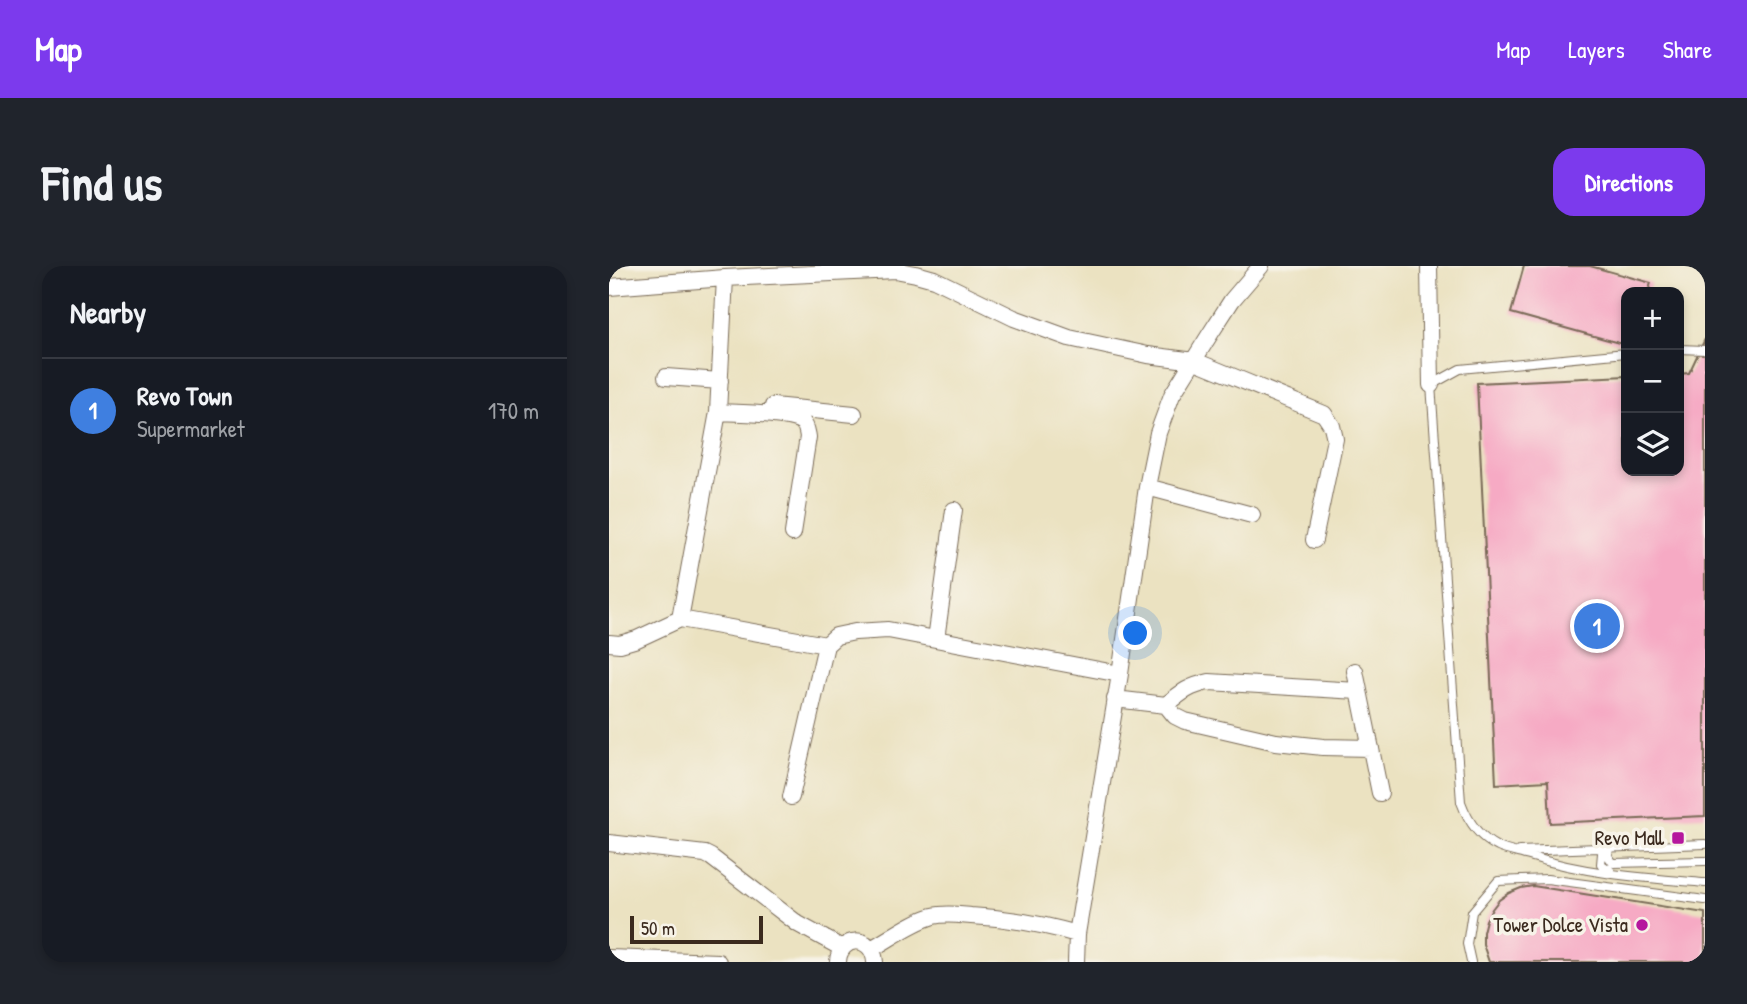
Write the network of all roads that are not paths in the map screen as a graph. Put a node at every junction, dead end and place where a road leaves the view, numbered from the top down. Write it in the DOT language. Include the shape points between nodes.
graph roads {
  1 [pos="1261,266"];
  2 [pos="1429,266"];
  3 [pos="750,272"];
  4 [pos="725,278"];
  5 [pos="609,287"];
  6 [pos="1684,349"];
  7 [pos="1705,350"];
  8 [pos="1621,353"];
  9 [pos="1195,361"];
  10 [pos="666,377"];
  11 [pos="720,381"];
  12 [pos="1431,385"];
  13 [pos="719,407"];
  14 [pos="854,414"];
  15 [pos="1147,487"];
  16 [pos="954,510"];
  17 [pos="1252,515"];
  18 [pos="793,533"];
  19 [pos="1314,540"];
  20 [pos="680,619"];
  21 [pos="936,639"];
  22 [pos="609,643"];
  23 [pos="826,645"];
  24 [pos="1355,671"];
  25 [pos="1120,674"];
  26 [pos="1359,691"];
  27 [pos="1115,699"];
  28 [pos="1166,705"];
  29 [pos="1371,748"];
  30 [pos="1380,793"];
  31 [pos="791,797"];
  32 [pos="609,843"];
  33 [pos="1705,844"];
  34 [pos="1609,847"];
  35 [pos="1511,851"];
  36 [pos="1705,861"];
  37 [pos="1617,873"];
  38 [pos="1705,883"];
  39 [pos="1705,900"];
  40 [pos="1077,934"];
  41 [pos="840,955"];
  42 [pos="873,955"];
  43 [pos="609,958"];
  44 [pos="718,962"];
  45 [pos="1076,962"];
  46 [pos="1471,962"];
  1 -- 9 [label="street" via="1232,300"];
  2 -- 12 [label="street"];
  3 -- 4 [label="street"];
  3 -- 9 [label="street" via="895,270 916,274 1069,338"];
  4 -- 5 [label="street"];
  4 -- 11 [label="street"];
  6 -- 7 [label="lane"];
  8 -- 12 [label="lane" via="1460,369"];
  9 -- 15 [label="street" via="1172,395 1158,433"];
  9 -- 19 [label="street" via="1324,414 1332,426 1335,439"];
  10 -- 11 [label="street"];
  11 -- 13 [label="street"];
  12 -- 35 [label="lane" via="1461,802 1468,820 1481,834"];
  13 -- 14 [label="street"];
  13 -- 18 [label="street" via="786,417 807,428"];
  13 -- 20 [label="street"];
  15 -- 17 [label="street"];
  15 -- 25 [label="street"];
  16 -- 21 [label="street"];
  20 -- 22 [label="street" via="637,639"];
  20 -- 23 [label="street"];
  21 -- 23 [label="street" via="888,630 836,636"];
  21 -- 25 [label="street"];
  23 -- 31 [label="street"];
  24 -- 26 [label="street"];
  25 -- 27 [label="street"];
  26 -- 28 [label="street" via="1209,681 1183,690"];
  26 -- 29 [label="street"];
  27 -- 28 [label="street"];
  27 -- 40 [label="street"];
  28 -- 29 [label="street" via="1185,721 1276,742"];
  29 -- 30 [label="street"];
  32 -- 41 [label="street" via="705,854"];
  33 -- 34 [label="lane"];
  34 -- 35 [label="lane"];
  34 -- 36 [label="lane" via="1613,863"];
  34 -- 37 [label="lane" via="1602,853 1601,864"];
  35 -- 37 [label="lane"];
  37 -- 38 [label="lane"];
  39 -- 46 [label="lane" via="1547,879 1498,881 1472,912 1467,944"];
  40 -- 42 [label="street" via="998,918 935,915"];
  40 -- 45 [label="street"];
  41 -- 42 [label="street" via="852,942 866,944"];
  43 -- 44 [label="street"];
}
